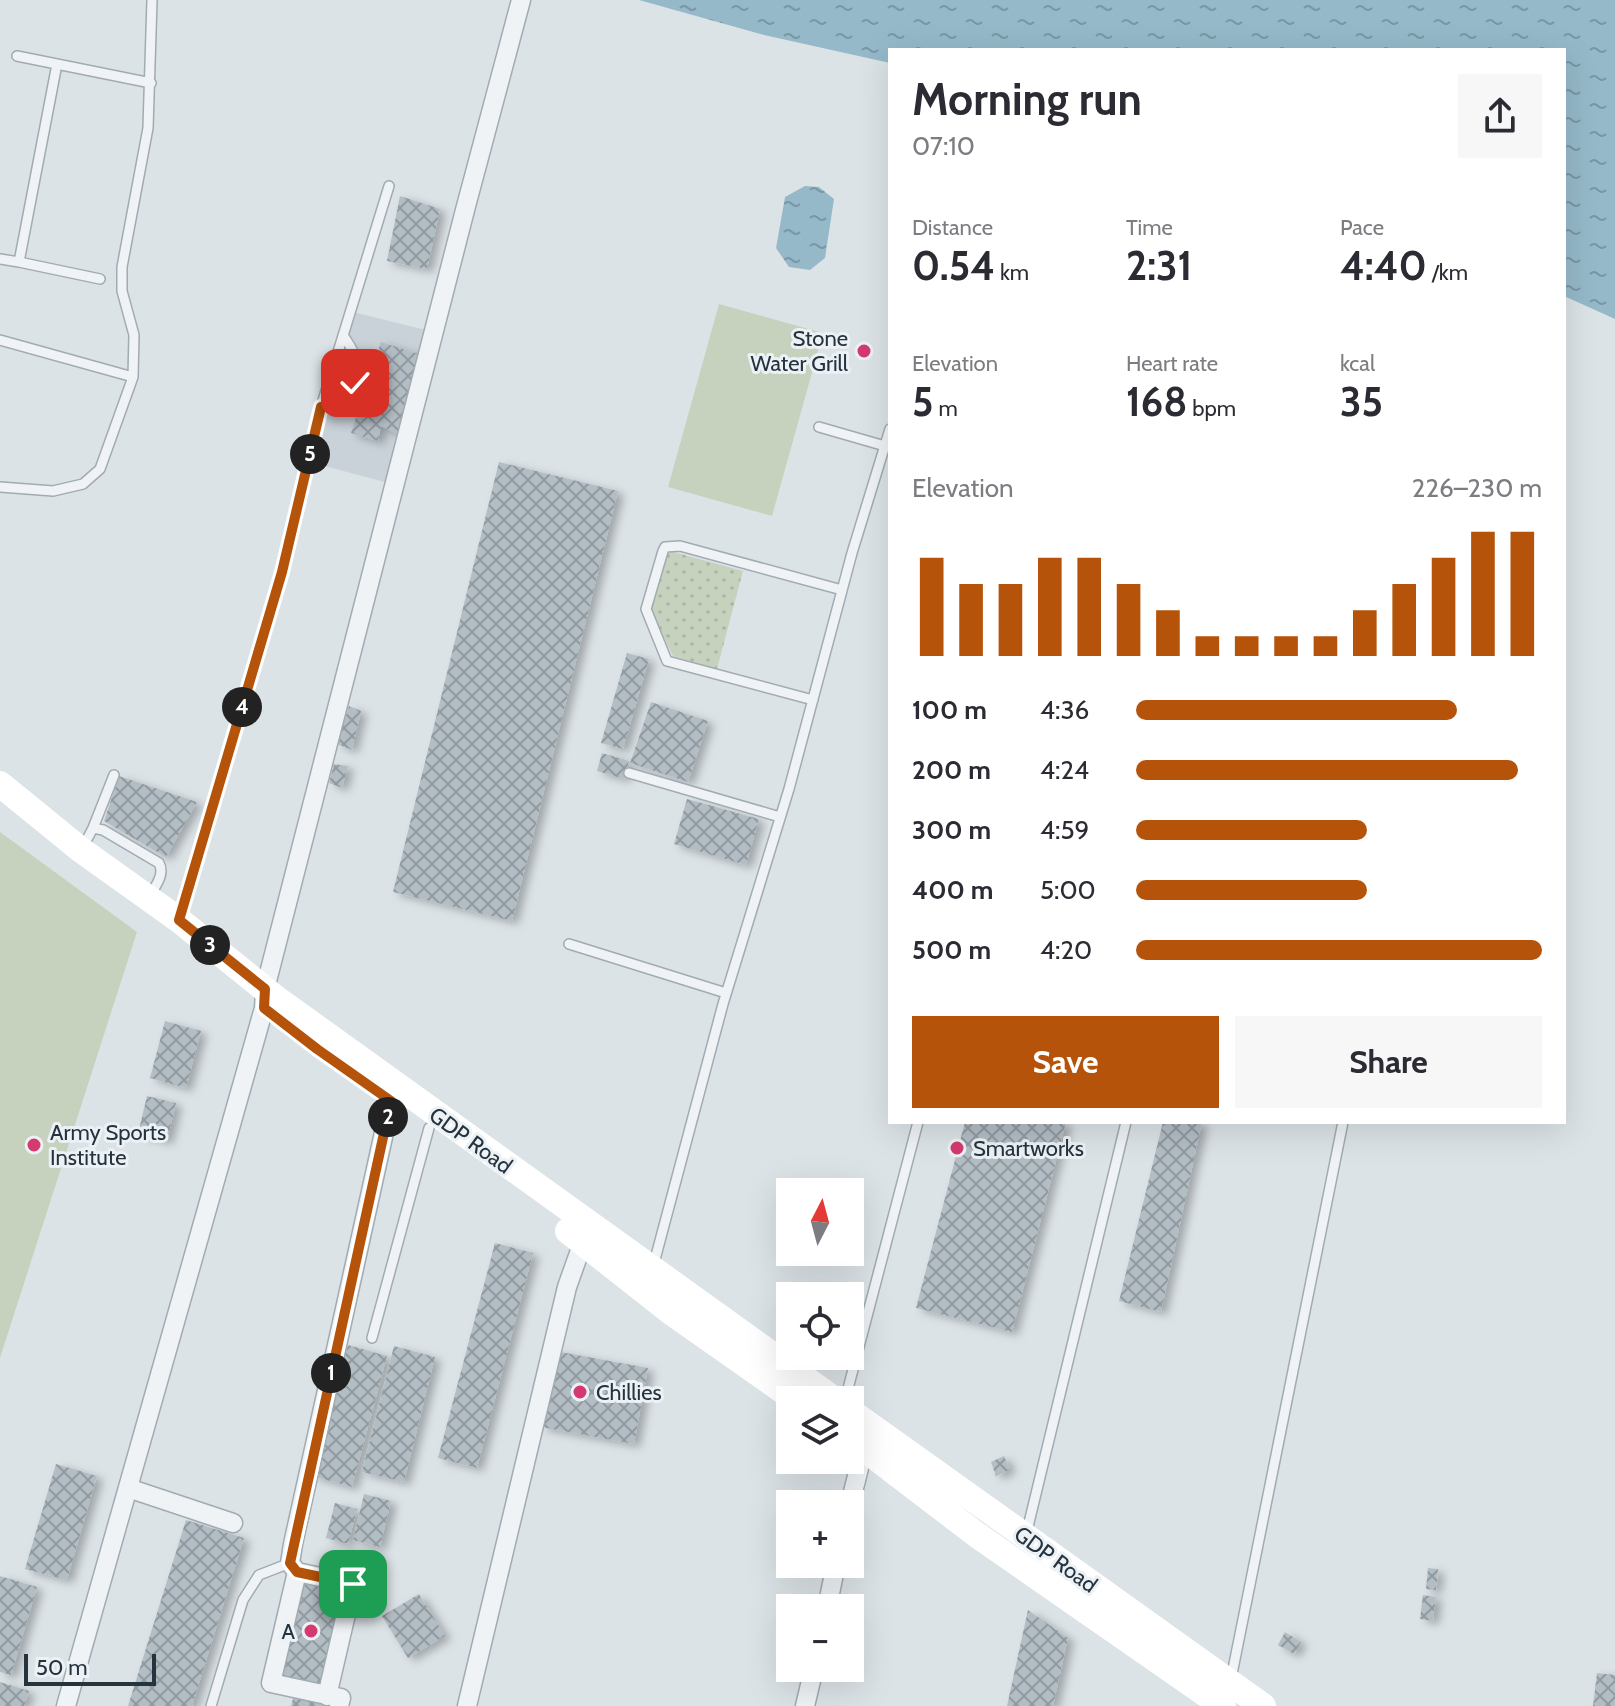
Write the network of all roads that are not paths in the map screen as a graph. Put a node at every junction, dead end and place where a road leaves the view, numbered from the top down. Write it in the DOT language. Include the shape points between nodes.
graph roads {
  1 [pos="152,0"];
  2 [pos="521,0"];
  3 [pos="17,56"];
  4 [pos="57,64"];
  5 [pos="151,83"];
  6 [pos="389,186"];
  7 [pos="0,259"];
  8 [pos="19,262"];
  9 [pos="100,279"];
  10 [pos="343,335"];
  11 [pos="0,340"];
  12 [pos="133,377"];
  13 [pos="321,407"];
  14 [pos="819,427"];
  15 [pos="888,436"];
  16 [pos="885,446"];
  17 [pos="0,487"];
  18 [pos="842,590"];
  19 [pos="813,700"];
  20 [pos="629,773"];
  21 [pos="114,775"];
  22 [pos="0,784"];
  23 [pos="0,806"];
  24 [pos="780,817"];
  25 [pos="87,839"];
  26 [pos="149,899"];
  27 [pos="179,920"];
  28 [pos="569,944"];
  29 [pos="726,993"];
  30 [pos="264,999"];
  31 [pos="391,1101"];
  32 [pos="917,1124"];
  33 [pos="1126,1124"];
  34 [pos="1343,1124"];
  35 [pos="429,1128"];
  36 [pos="583,1242"];
  37 [pos="652,1270"];
  38 [pos="372,1338"];
  39 [pos="776,1386"];
  40 [pos="815,1386"];
  41 [pos="849,1386"];
  42 [pos="864,1439"];
  43 [pos="864,1439"];
  44 [pos="128,1488"];
  45 [pos="233,1523"];
  46 [pos="1026,1537"];
  47 [pos="293,1567"];
  48 [pos="811,1682"];
  49 [pos="288,1686"];
  50 [pos="1227,1695"];
  51 [pos="333,1701"];
  52 [pos="66,1706"];
  53 [pos="211,1706"];
  54 [pos="283,1706"];
  55 [pos="467,1706"];
  56 [pos="805,1706"];
  57 [pos="1263,1706"];
  1 -- 5 [label="lane"];
  2 -- 30 [label="street"];
  3 -- 4 [label="lane"];
  4 -- 5 [label="lane"];
  4 -- 8 [label="lane"];
  5 -- 12 [label="lane" via="148,128 122,267 122,291 134,335"];
  6 -- 10 [label="lane"];
  7 -- 8 [label="lane"];
  8 -- 9 [label="lane"];
  10 -- 13 [label="lane"];
  10 -- 13 [label="lane" via="355,354 355,383 344,399"];
  11 -- 12 [label="lane"];
  12 -- 17 [label="lane" via="100,469 83,484 53,491"];
  13 -- 27 [label="lane" via="282,572"];
  14 -- 16 [label="lane"];
  15 -- 16 [label="lane"];
  16 -- 18 [label="lane"];
  18 -- 19 [label="lane"];
  18 -- 19 [label="lane" via="669,546 646,609 667,661"];
  19 -- 24 [label="lane"];
  20 -- 24 [label="lane"];
  21 -- 25 [label="lane"];
  22 -- 25 [label="main road, GDP Road"];
  23 -- 30 [label="main road"];
  24 -- 29 [label="lane"];
  25 -- 26 [label="main road, GDP Road"];
  25 -- 26 [label="lane" via="110,834 159,863 161,874"];
  26 -- 27 [label="main road, GDP Road"];
  27 -- 30 [label="main road, GDP Road"];
  28 -- 29 [label="lane"];
  29 -- 37 [label="lane"];
  30 -- 31 [label="main road" via="317,1049"];
  30 -- 37 [label="main road, GDP Road"];
  30 -- 44 [label="street"];
  31 -- 35 [label="main road"];
  31 -- 47 [label="street"];
  32 -- 41 [label="lane"];
  33 -- 46 [label="lane"];
  34 -- 50 [label="lane"];
  35 -- 36 [label="main road"];
  35 -- 38 [label="lane"];
  36 -- 39 [label="main road"];
  36 -- 55 [label="street" via="567,1287"];
  37 -- 40 [label="main road, GDP Road"];
  42 -- 46 [label="main road, GDP Road"];
  43 -- 50 [label="main road, GDP Road" via="977,1535"];
  44 -- 45 [label="street"];
  44 -- 52 [label="street"];
  46 -- 50 [label="main road, GDP Road"];
  47 -- 49 [label="street" via="271,1683"];
  47 -- 51 [label="street" via="353,1584"];
  47 -- 53 [label="lane" via="259,1575 243,1600"];
  48 -- 56 [label="street"];
  49 -- 51 [label="street"];
  49 -- 54 [label="street"];
  50 -- 57 [label="main road, GDP Road"];
}
